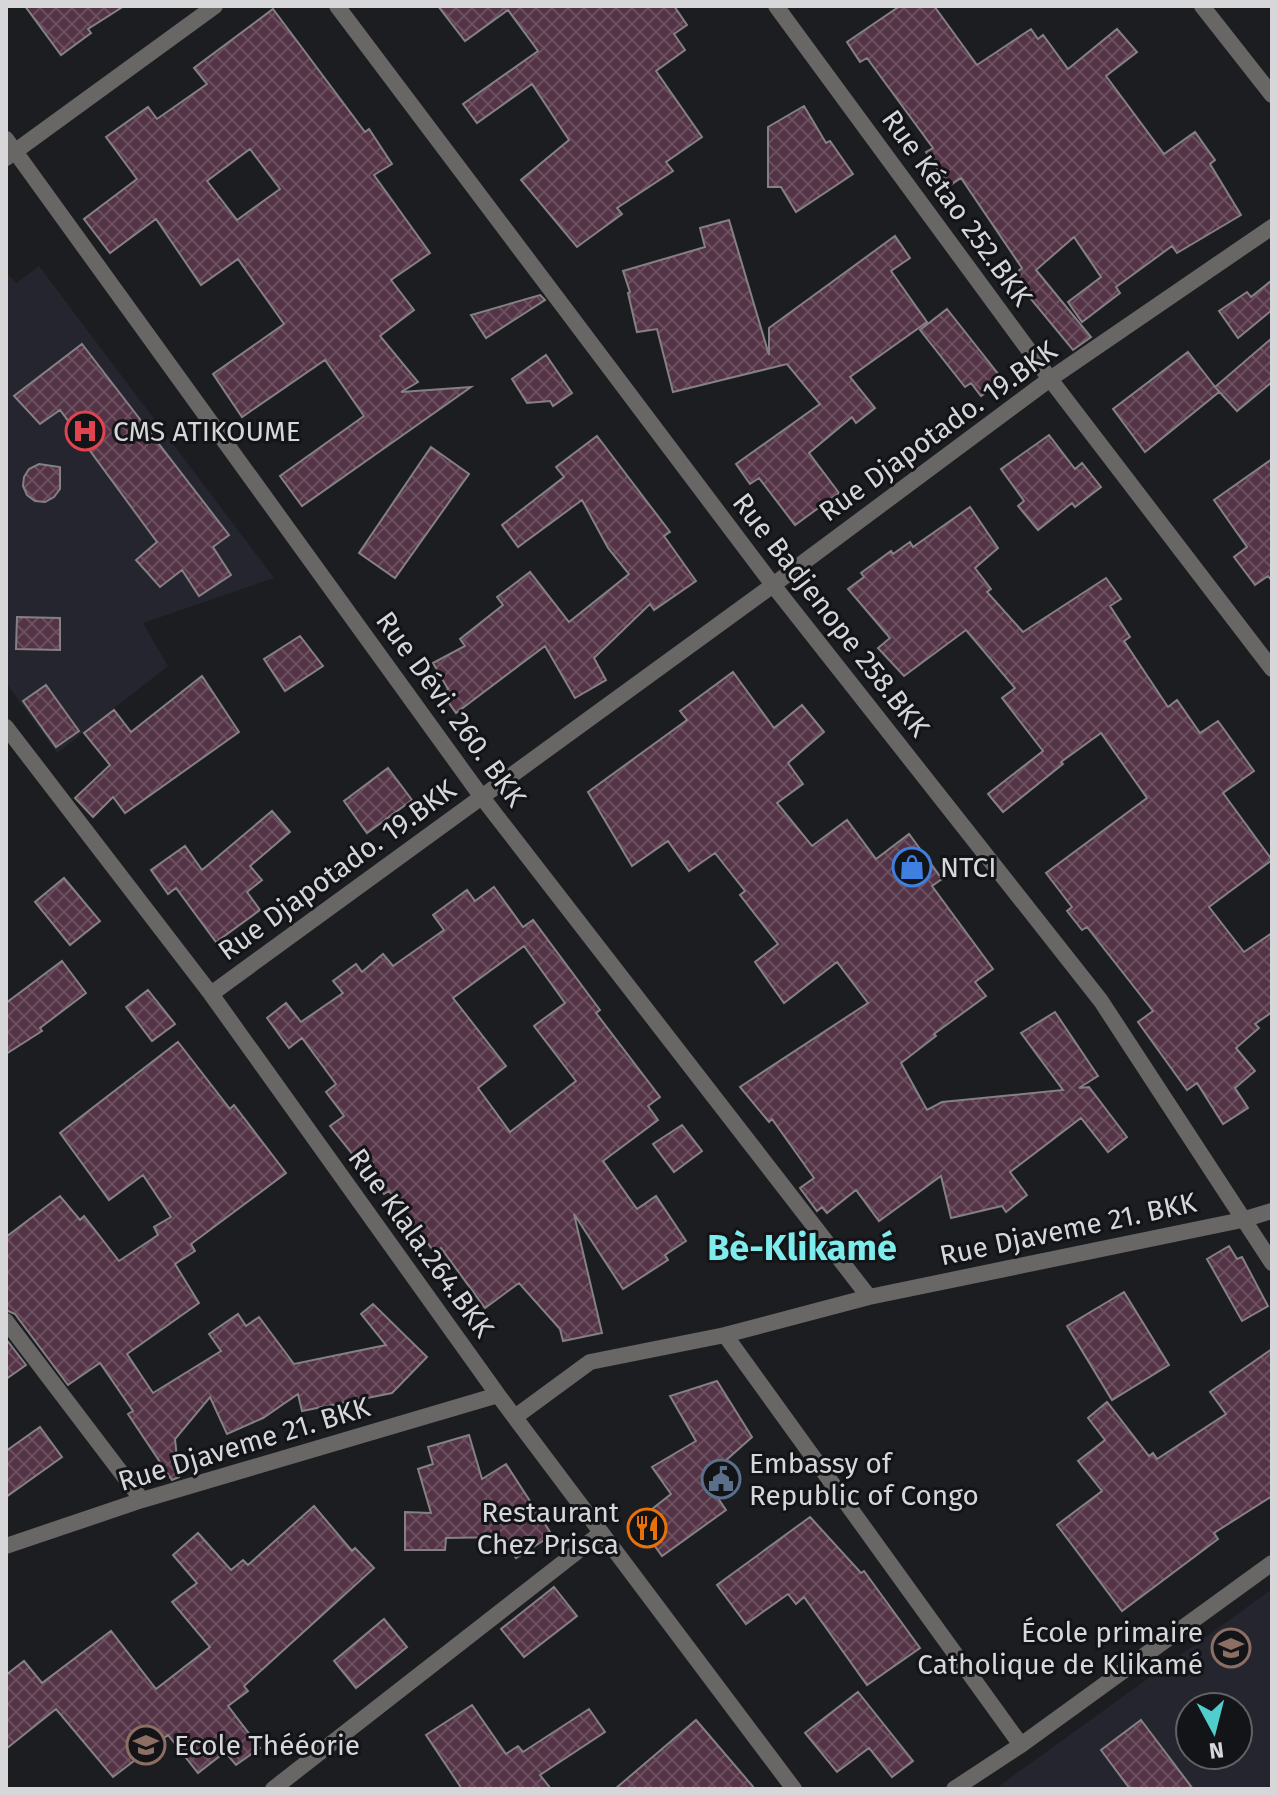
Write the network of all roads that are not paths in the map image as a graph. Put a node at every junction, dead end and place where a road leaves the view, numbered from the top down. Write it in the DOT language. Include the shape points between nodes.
graph roads {
  1 [pos="215,6"];
  2 [pos="337,6"];
  3 [pos="776,6"];
  4 [pos="1202,6"];
  5 [pos="1272,95"];
  6 [pos="9,150"];
  7 [pos="1272,227"];
  8 [pos="1050,379"];
  9 [pos="773,585"];
  10 [pos="1272,669"];
  11 [pos="6,727"];
  12 [pos="481,796"];
  13 [pos="211,994"];
  14 [pos="1272,1211"];
  15 [pos="1242,1220"];
  16 [pos="1272,1263"];
  17 [pos="869,1297"];
  18 [pos="6,1321"];
  19 [pos="725,1335"];
  20 [pos="498,1395"];
  21 [pos="515,1417"];
  22 [pos="142,1500"];
  23 [pos="601,1533"];
  24 [pos="6,1546"];
  25 [pos="1272,1563"];
  26 [pos="1021,1745"];
  27 [pos="273,1789"];
  28 [pos="794,1789"];
  29 [pos="954,1789"];
  1 -- 6 [label="street"];
  2 -- 9 [label="street, Rue Badjenope 258.BKK"];
  3 -- 8 [label="street, Rue Kétao 252.BKK"];
  4 -- 5 [label="street"];
  6 -- 12 [label="street, Rue Dévi. 260. BKK"];
  7 -- 8 [label="street, Rue Djapotado. 19.BKK"];
  8 -- 9 [label="street, Rue Djapotado. 19.BKK"];
  8 -- 10 [label="street, Rue Kétao 252.BKK"];
  9 -- 12 [label="street, Rue Djapotado. 19.BKK"];
  9 -- 15 [label="street, Rue Badjenope 258.BKK" via="1101,1001"];
  11 -- 13 [label="street, Rue Klala.264.BKK"];
  12 -- 13 [label="street, Rue Djapotado. 19.BKK"];
  12 -- 17 [label="street, Rue Dévi. 260. BKK"];
  13 -- 20 [label="street, Rue Klala.264.BKK"];
  14 -- 15 [label="street, Rue Djaveme 21. BKK"];
  15 -- 16 [label="street, Rue Badjenope 258.BKK"];
  15 -- 17 [label="street, Rue Djaveme 21. BKK"];
  17 -- 19 [label="street, Rue Djaveme 21. BKK"];
  18 -- 22 [label="street"];
  19 -- 21 [label="street, Rue Djaveme 21. BKK" via="590,1362"];
  19 -- 26 [label="street"];
  20 -- 21 [label="street, Rue Klala.264.BKK"];
  20 -- 22 [label="street, Rue Djaveme 21. BKK"];
  21 -- 23 [label="street, Rue Klala.264.BKK"];
  22 -- 24 [label="street, Rue Djaveme 21. BKK"];
  23 -- 27 [label="street"];
  23 -- 28 [label="street, Rue Klala.264.BKK"];
  25 -- 26 [label="street"];
  26 -- 29 [label="street"];
}
